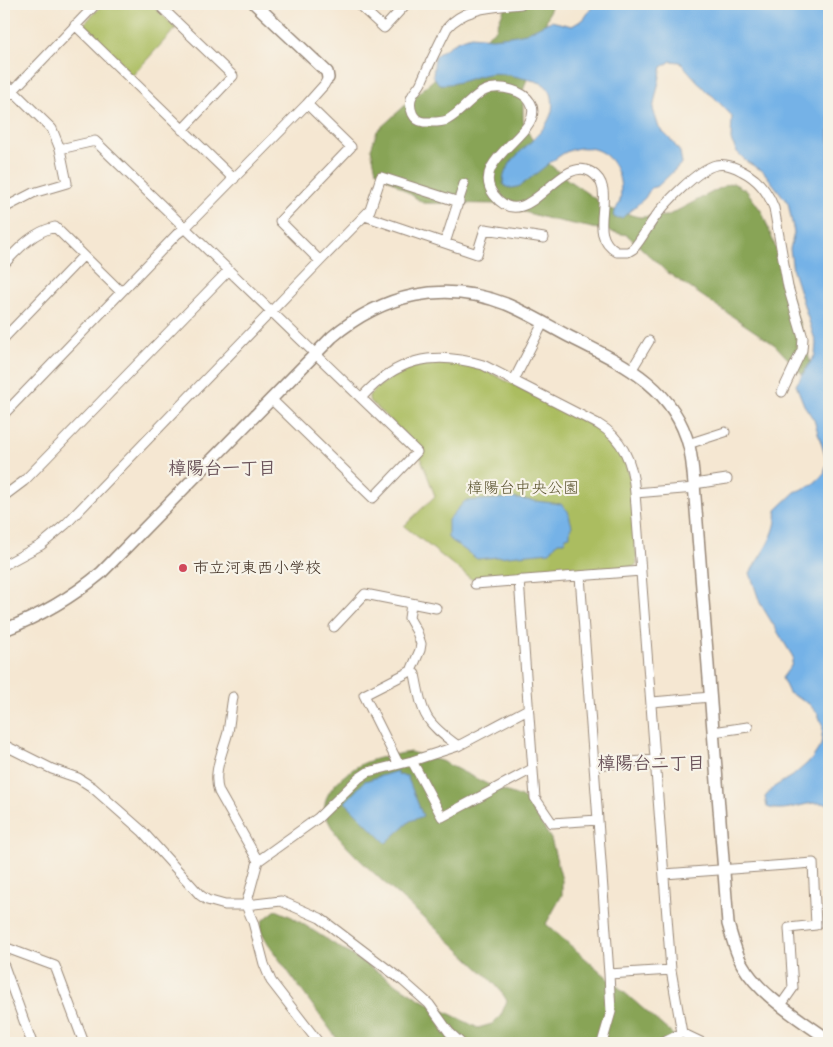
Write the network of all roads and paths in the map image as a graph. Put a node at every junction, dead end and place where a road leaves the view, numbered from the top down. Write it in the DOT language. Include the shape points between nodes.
graph roads {
  1 [pos="96,4"];
  2 [pos="158,4"];
  3 [pos="255,4"];
  4 [pos="358,4"];
  5 [pos="406,4"];
  6 [pos="520,4"];
  7 [pos="75,25"];
  8 [pos="328,78"];
  9 [pos="4,82"];
  10 [pos="13,90"];
  11 [pos="4,100"];
  12 [pos="306,104"];
  13 [pos="182,130"];
  14 [pos="60,149"];
  15 [pos="234,179"];
  16 [pos="464,184"];
  17 [pos="459,202"];
  18 [pos="4,208"];
  19 [pos="365,216"];
  20 [pos="185,228"];
  21 [pos="544,238"];
  22 [pos="445,243"];
  23 [pos="83,256"];
  24 [pos="320,261"];
  25 [pos="4,264"];
  26 [pos="228,271"];
  27 [pos="121,292"];
  28 [pos="272,313"];
  29 [pos="543,323"];
  30 [pos="4,338"];
  31 [pos="649,341"];
  32 [pos="314,354"];
  33 [pos="632,369"];
  34 [pos="514,380"];
  35 [pos="782,392"];
  36 [pos="361,398"];
  37 [pos="272,399"];
  38 [pos="4,414"];
  39 [pos="725,432"];
  40 [pos="688,444"];
  41 [pos="727,479"];
  42 [pos="695,486"];
  43 [pos="636,493"];
  44 [pos="4,496"];
  45 [pos="4,565"];
  46 [pos="641,571"];
  47 [pos="580,576"];
  48 [pos="519,580"];
  49 [pos="475,584"];
  50 [pos="412,604"];
  51 [pos="436,608"];
  52 [pos="334,627"];
  53 [pos="4,630"];
  54 [pos="411,671"];
  55 [pos="233,697"];
  56 [pos="710,697"];
  57 [pos="652,702"];
  58 [pos="528,709"];
  59 [pos="748,727"];
  60 [pos="713,732"];
  61 [pos="4,745"];
  62 [pos="458,746"];
  63 [pos="412,760"];
  64 [pos="655,760"];
  65 [pos="398,763"];
  66 [pos="594,765"];
  67 [pos="532,769"];
  68 [pos="598,820"];
  69 [pos="258,861"];
  70 [pos="723,869"];
  71 [pos="664,874"];
  72 [pos="246,905"];
  73 [pos="4,946"];
  74 [pos="4,966"];
  75 [pos="671,970"];
  76 [pos="609,974"];
  77 [pos="781,1005"];
  78 [pos="682,1033"];
  79 [pos="825,1040"];
  80 [pos="32,1043"];
  81 [pos="84,1043"];
  82 [pos="319,1043"];
  83 [pos="462,1043"];
  84 [pos="602,1043"];
  85 [pos="662,1043"];
  86 [pos="703,1043"];
  1 -- 7 [label="street"];
  2 -- 13 [label="street" via="233,76"];
  3 -- 8 [label="street" via="326,72"];
  4 -- 5 [label="street" via="384,28"];
  6 -- 35 [label="street" via="476,10 451,22 412,98 410,105 416,118 421,122 448,120 468,101 493,88 502,87 525,96 532,107 531,119 492,165 489,176 491,192 503,205 517,208 569,172 584,169 592,172 604,193 603,236 617,252 633,249 661,210 706,169 723,164 752,177 770,197 774,208 788,287 804,338 802,350"];
  7 -- 10 [label="street"];
  7 -- 13 [label="street"];
  8 -- 12 [label="street"];
  9 -- 10 [label="street"];
  10 -- 11 [label="street"];
  10 -- 14 [label="street" via="52,129"];
  12 -- 15 [label="street"];
  12 -- 24 [label="street" via="351,147 280,221"];
  13 -- 15 [label="street"];
  14 -- 18 [label="street" via="67,183 33,193"];
  14 -- 20 [label="street" via="95,142"];
  15 -- 20 [label="street"];
  16 -- 17 [label="street"];
  17 -- 19 [label="street" via="382,178"];
  17 -- 22 [label="street"];
  19 -- 22 [label="street"];
  19 -- 24 [label="street"];
  20 -- 26 [label="street"];
  20 -- 27 [label="street"];
  21 -- 22 [label="street" via="485,229 477,254"];
  23 -- 25 [label="street" via="55,227 30,238"];
  23 -- 27 [label="street"];
  23 -- 30 [label="street"];
  24 -- 28 [label="street"];
  26 -- 28 [label="street"];
  26 -- 44 [label="street" via="24,481"];
  27 -- 38 [label="street"];
  28 -- 32 [label="street"];
  28 -- 45 [label="street" via="66,524 40,545"];
  29 -- 32 [label="street" via="482,296 433,292 407,297 367,312 348,323"];
  29 -- 33 [label="street"];
  29 -- 34 [label="street"];
  31 -- 33 [label="street"];
  32 -- 36 [label="street"];
  32 -- 37 [label="street"];
  33 -- 40 [label="street" via="670,406"];
  34 -- 36 [label="street" via="482,364 441,357 417,360 393,371 376,382"];
  34 -- 43 [label="street" via="606,429 626,453"];
  36 -- 37 [label="street" via="417,452 373,498"];
  37 -- 53 [label="street" via="101,573 56,606"];
  39 -- 40 [label="street"];
  40 -- 42 [label="street"];
  41 -- 42 [label="street"];
  42 -- 43 [label="street"];
  42 -- 56 [label="street"];
  43 -- 46 [label="street"];
  46 -- 47 [label="street"];
  46 -- 57 [label="street"];
  47 -- 48 [label="street"];
  47 -- 66 [label="street"];
  48 -- 49 [label="street"];
  48 -- 58 [label="street"];
  50 -- 51 [label="street"];
  50 -- 52 [label="street" via="365,594"];
  50 -- 54 [label="street" via="409,618 421,644"];
  54 -- 62 [label="street" via="415,674 426,718 437,731"];
  54 -- 65 [label="street" via="364,695"];
  55 -- 69 [label="street" via="216,784"];
  56 -- 57 [label="street"];
  56 -- 60 [label="street"];
  57 -- 64 [label="street"];
  58 -- 62 [label="street"];
  58 -- 67 [label="street"];
  59 -- 60 [label="street"];
  60 -- 70 [label="street"];
  61 -- 72 [label="street" via="92,787 142,831 207,900 225,905"];
  62 -- 63 [label="street"];
  63 -- 65 [label="street"];
  63 -- 67 [label="street" via="442,816"];
  64 -- 66 [label="street"];
  64 -- 71 [label="street"];
  65 -- 69 [label="street" via="359,778 318,818"];
  66 -- 68 [label="street"];
  67 -- 68 [label="street" via="535,798 552,823"];
  68 -- 76 [label="street"];
  69 -- 72 [label="street"];
  70 -- 71 [label="street"];
  70 -- 77 [label="street" via="728,924 738,954 758,985"];
  70 -- 77 [label="street" via="813,863 816,925 789,928 793,988"];
  71 -- 75 [label="street"];
  72 -- 82 [label="street" via="271,981"];
  72 -- 83 [label="street" via="281,901 320,918 403,981 429,1004 448,1032"];
  73 -- 81 [label="street" via="55,966"];
  74 -- 80 [label="street"];
  75 -- 76 [label="street"];
  75 -- 78 [label="street"];
  76 -- 84 [label="street" via="611,1012"];
  77 -- 79 [label="street"];
  78 -- 85 [label="street"];
  78 -- 86 [label="street"];
}
